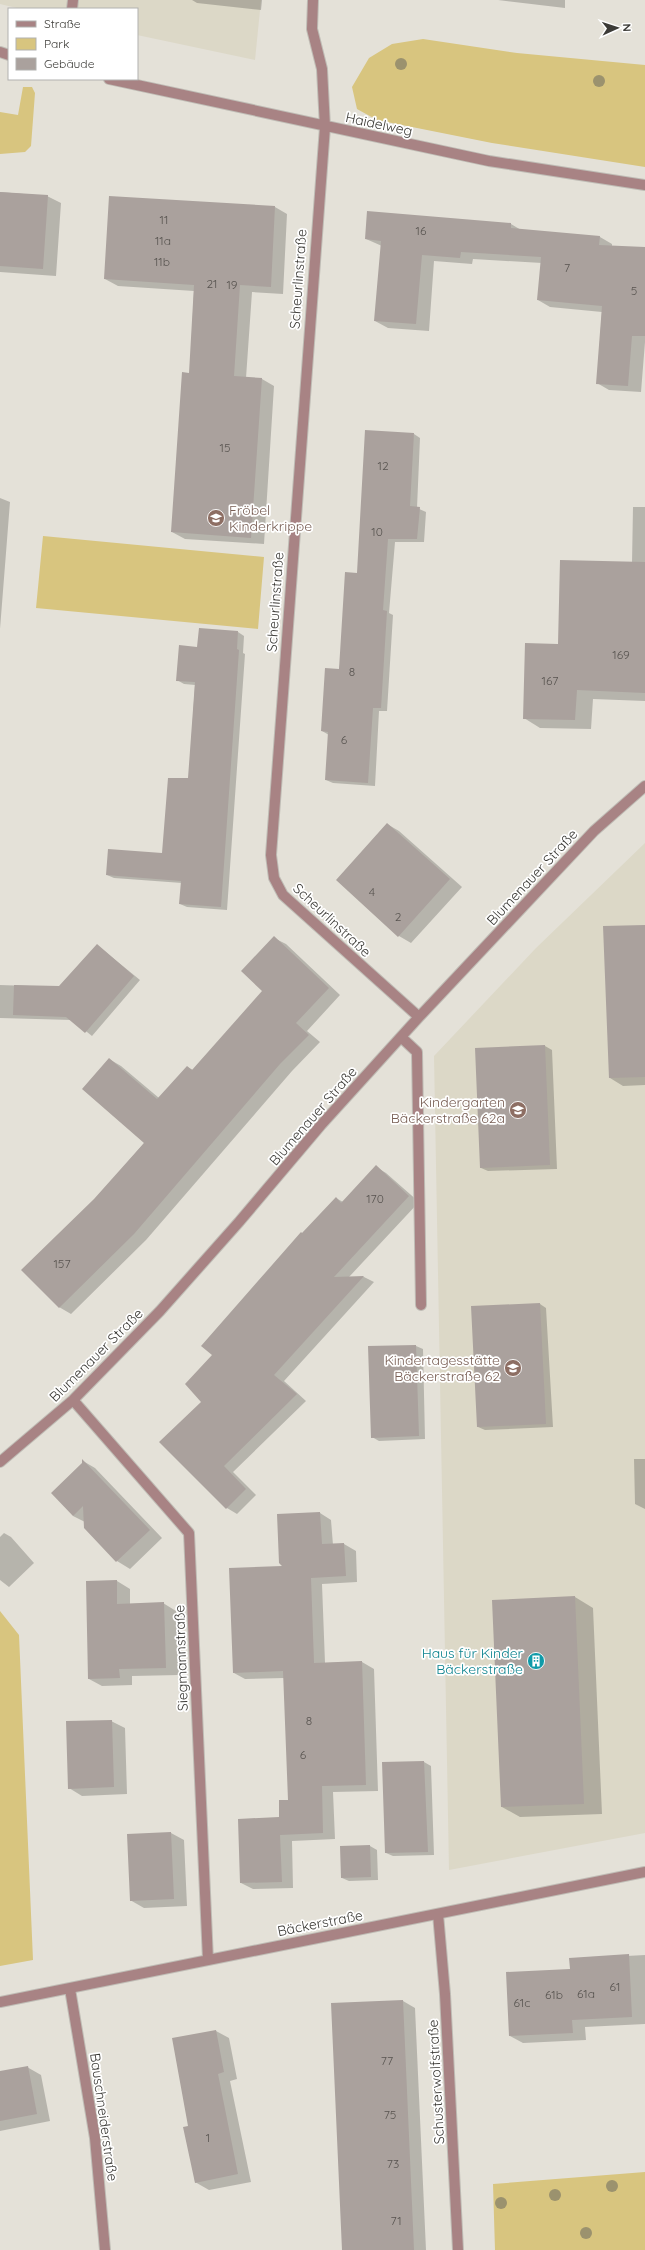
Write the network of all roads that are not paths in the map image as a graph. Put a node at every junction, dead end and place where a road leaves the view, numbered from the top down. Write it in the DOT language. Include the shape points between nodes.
graph roads {
  1 [pos="313,0"];
  2 [pos="113,80"];
  3 [pos="324,127"];
  4 [pos="645,185"];
  5 [pos="645,786"];
  6 [pos="418,1018"];
  7 [pos="401,1037"];
  8 [pos="421,1305"];
  9 [pos="73,1400"];
  10 [pos="0,1462"];
  11 [pos="645,1872"];
  12 [pos="438,1914"];
  13 [pos="208,1960"];
  14 [pos="70,1988"];
  15 [pos="0,2002"];
  16 [pos="105,2250"];
  17 [pos="458,2250"];
  1 -- 3 [label="street, Scheurlinstraße" via="312,29 322,69"];
  2 -- 3 [label="street, Haidelweg"];
  3 -- 4 [label="street, Haidelweg" via="489,161"];
  3 -- 6 [label="street, Scheurlinstraße" via="271,855 274,878 283,895"];
  5 -- 6 [label="street, Blumenauer Straße" via="594,831"];
  6 -- 7 [label="street, Blumenauer Straße"];
  7 -- 8 [label="street" via="417,1052"];
  7 -- 9 [label="street, Blumenauer Straße" via="160,1311"];
  9 -- 10 [label="street, Blumenauer Straße"];
  9 -- 13 [label="street, Siegmannstraße" via="190,1533"];
  11 -- 12 [label="street, Bäckerstraße"];
  12 -- 13 [label="street, Bäckerstraße"];
  12 -- 17 [label="street, Schusterwolfstraße" via="445,1994"];
  13 -- 14 [label="street, Bäckerstraße"];
  14 -- 15 [label="street, Bäckerstraße"];
  14 -- 16 [label="street, Bauschneiderstraße" via="95,2138"];
}
